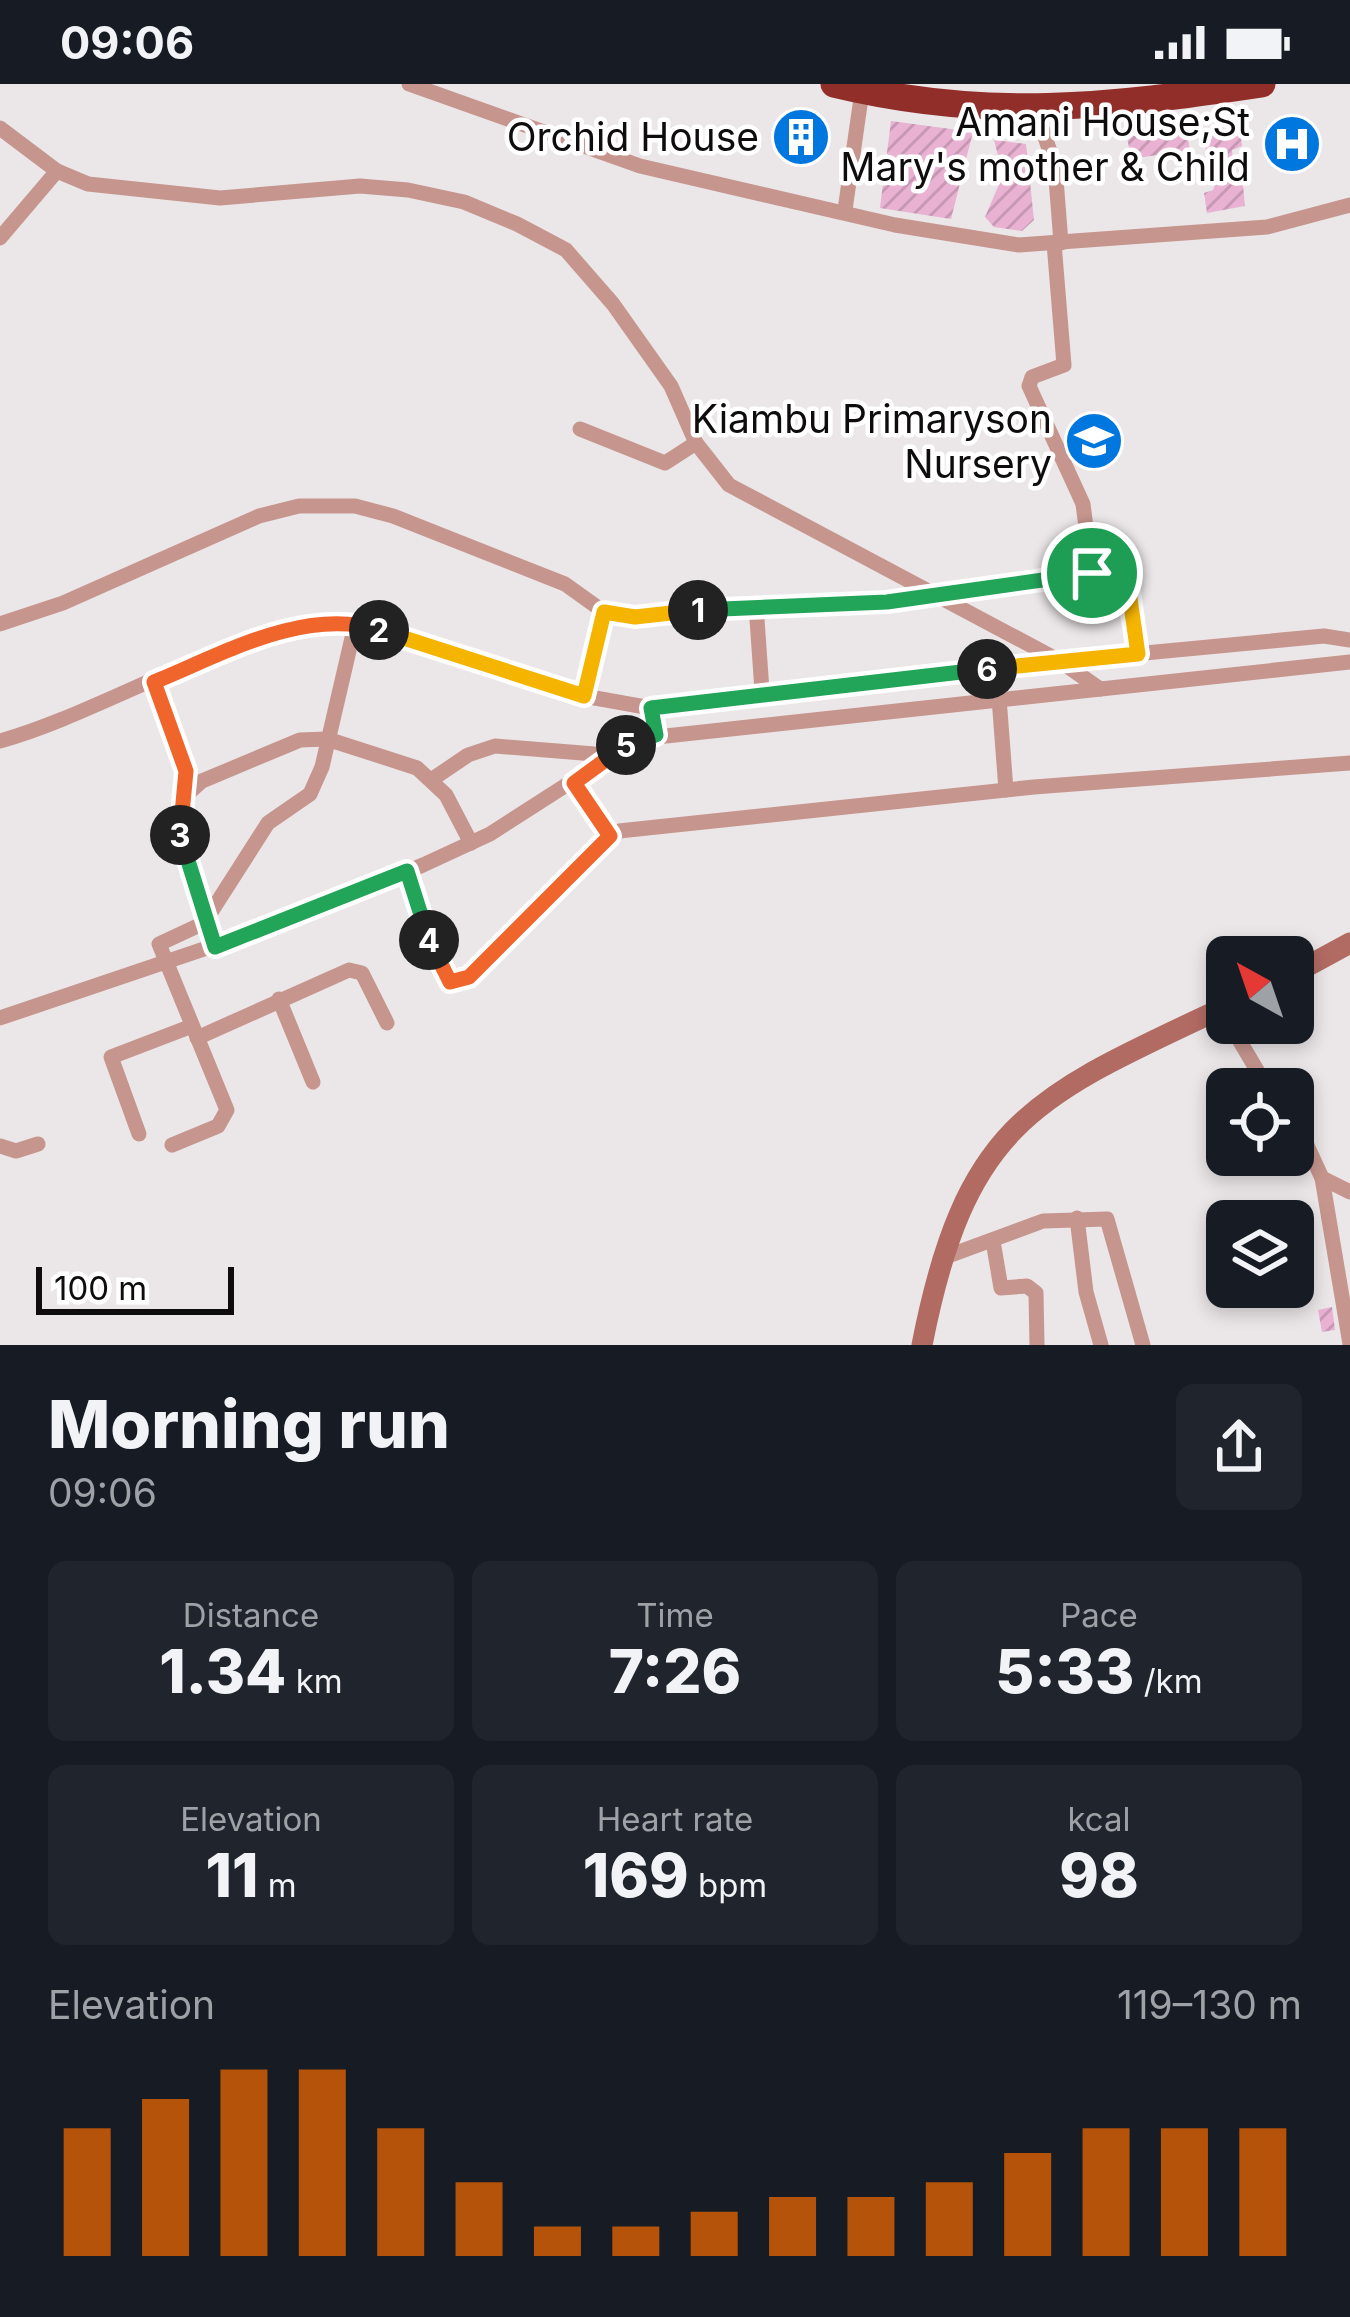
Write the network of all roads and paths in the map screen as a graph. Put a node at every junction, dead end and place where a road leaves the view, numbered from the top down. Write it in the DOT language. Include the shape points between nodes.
graph roads {
  1 [pos="409,84"];
  2 [pos="1262,84"];
  3 [pos="848,87"];
  4 [pos="1035,108"];
  5 [pos="0,128"];
  6 [pos="57,172"];
  7 [pos="1350,205"];
  8 [pos="845,210"];
  9 [pos="0,238"];
  10 [pos="1058,243"];
  11 [pos="580,429"];
  12 [pos="696,443"];
  13 [pos="1092,573"];
  14 [pos="928,593"];
  15 [pos="755,605"];
  16 [pos="604,612"];
  17 [pos="0,624"];
  18 [pos="355,625"];
  19 [pos="1350,640"];
  20 [pos="1175,650"];
  21 [pos="1138,654"];
  22 [pos="1060,661"];
  23 [pos="1350,662"];
  24 [pos="1178,681"];
  25 [pos="154,682"];
  26 [pos="1100,689"];
  27 [pos="762,692"];
  28 [pos="584,696"];
  29 [pos="1000,698"];
  30 [pos="651,708"];
  31 [pos="656,735"];
  32 [pos="327,739"];
  33 [pos="0,741"];
  34 [pos="607,754"];
  35 [pos="1350,763"];
  36 [pos="434,778"];
  37 [pos="574,783"];
  38 [pos="188,789"];
  39 [pos="1006,790"];
  40 [pos="610,836"];
  41 [pos="471,843"];
  42 [pos="407,871"];
  43 [pos="207,917"];
  44 [pos="1350,943"];
  45 [pos="215,947"];
  46 [pos="1314,963"];
  47 [pos="166,964"];
  48 [pos="279,999"];
  49 [pos="1206,1015"];
  50 [pos="0,1018"];
  51 [pos="387,1023"];
  52 [pos="195,1032"];
  53 [pos="314,1082"];
  54 [pos="139,1134"];
  55 [pos="38,1144"];
  56 [pos="172,1144"];
  57 [pos="0,1146"];
  58 [pos="1314,1161"];
  59 [pos="1322,1178"];
  60 [pos="1350,1192"];
  61 [pos="1077,1218"];
  62 [pos="993,1241"];
  63 [pos="940,1259"];
  64 [pos="1350,1344"];
  65 [pos="922,1345"];
  66 [pos="1037,1345"];
  67 [pos="1101,1345"];
  68 [pos="1143,1345"];
  1 -- 8 [label="street" via="640,166"];
  2 -- 4 [label="highway" via="1109,107"];
  3 -- 4 [label="highway" via="936,105"];
  3 -- 8 [label="street"];
  4 -- 10 [label="street" via="1054,166"];
  5 -- 6 [label="street"];
  6 -- 9 [label="street"];
  6 -- 12 [label="street" via="88,184 220,198 359,186 408,190 517,224 566,250 613,304 671,386"];
  7 -- 10 [label="street" via="1267,227"];
  8 -- 10 [label="street" via="970,238"];
  10 -- 13 [label="street" via="1064,365 1028,381 1083,504"];
  11 -- 12 [label="street" via="665,463"];
  12 -- 14 [label="street" via="729,485"];
  13 -- 14 [label="street"];
  13 -- 21 [label="street" via="1126,571"];
  14 -- 15 [label="street" via="887,602"];
  14 -- 22 [label="street"];
  15 -- 16 [label="street" via="635,617"];
  15 -- 27 [label="street"];
  16 -- 17 [label="street" via="565,584 394,516 315,506 259,516"];
  16 -- 28 [label="street"];
  18 -- 25 [label="street" via="302,627"];
  18 -- 28 [label="street"];
  18 -- 32 [label="street"];
  19 -- 20 [label="street"];
  20 -- 21 [label="street"];
  20 -- 24 [label="street"];
  21 -- 22 [label="street"];
  22 -- 26 [label="street"];
  22 -- 27 [label="street"];
  23 -- 24 [label="street"];
  24 -- 26 [label="street"];
  25 -- 33 [label="street"];
  25 -- 38 [label="street"];
  26 -- 29 [label="street"];
  27 -- 30 [label="street"];
  28 -- 30 [label="street"];
  29 -- 31 [label="street"];
  29 -- 39 [label="street"];
  30 -- 31 [label="street"];
  31 -- 34 [label="street"];
  32 -- 36 [label="street" via="389,755"];
  32 -- 38 [label="street" via="300,740"];
  32 -- 43 [label="street" via="310,794 268,823"];
  34 -- 36 [label="street" via="495,746"];
  34 -- 37 [label="street"];
  35 -- 39 [label="street"];
  36 -- 41 [label="street"];
  37 -- 40 [label="street"];
  37 -- 41 [label="street"];
  38 -- 43 [label="street" via="177,825"];
  39 -- 40 [label="street"];
  40 -- 42 [label="street" via="460,983 442,972"];
  41 -- 42 [label="street"];
  42 -- 45 [label="street"];
  43 -- 45 [label="street"];
  43 -- 47 [label="street" via="159,944"];
  44 -- 46 [label="main road"];
  45 -- 47 [label="street"];
  47 -- 50 [label="street"];
  47 -- 52 [label="street"];
  48 -- 51 [label="street" via="356,970"];
  48 -- 52 [label="street"];
  48 -- 53 [label="street"];
  49 -- 63 [label="main road" via="1097,1066 1024,1116 983,1166"];
  52 -- 54 [label="street" via="111,1057"];
  52 -- 56 [label="street" via="227,1117"];
  55 -- 57 [label="street"];
  58 -- 59 [label="street"];
  59 -- 60 [label="street"];
  59 -- 64 [label="street"];
  61 -- 62 [label="street" via="1043,1221"];
  61 -- 67 [label="street"];
  61 -- 68 [label="street" via="1109,1221"];
  62 -- 63 [label="street"];
  62 -- 66 [label="street" via="1001,1288 1036,1293"];
  63 -- 65 [label="main road"];
}
